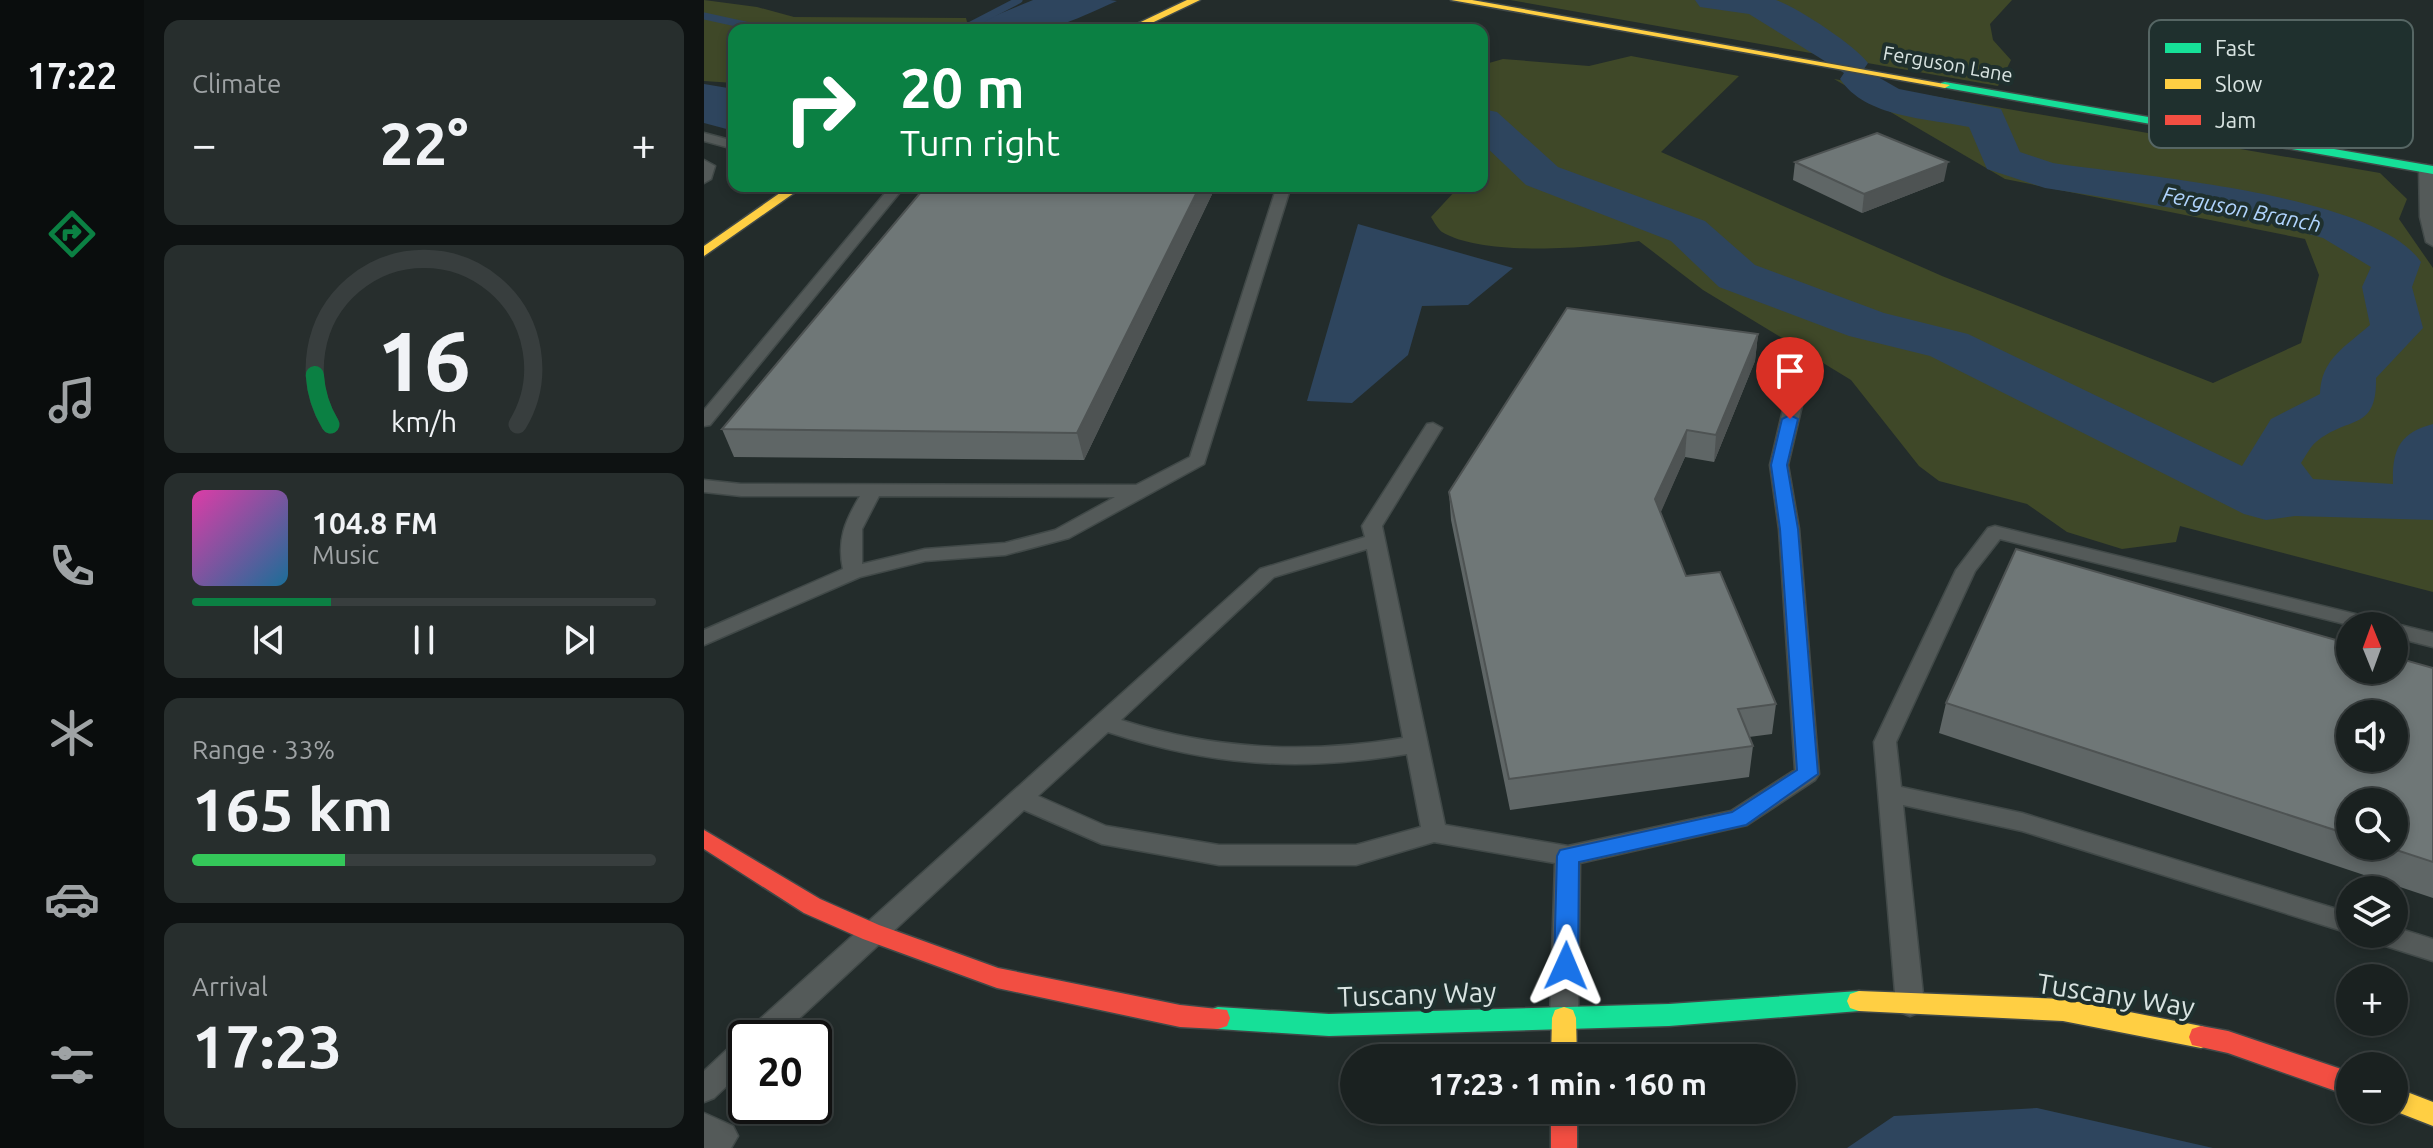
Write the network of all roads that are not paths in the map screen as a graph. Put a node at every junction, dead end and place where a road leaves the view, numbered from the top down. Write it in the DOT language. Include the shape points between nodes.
graph roads {
  1 [pos="1195,0"];
  2 [pos="1456,0"];
  3 [pos="1175,6"];
  4 [pos="1140,24"];
  5 [pos="2149,121"];
  6 [pos="704,137"];
  7 [pos="728,143"];
  8 [pos="2304,148"];
  9 [pos="704,164"];
  10 [pos="2430,170"];
  11 [pos="704,179"];
  12 [pos="789,192"];
  13 [pos="893,192"];
  14 [pos="1282,192"];
  15 [pos="2433,242"];
  16 [pos="704,252"];
  17 [pos="1795,397"];
  18 [pos="704,421"];
  19 [pos="1433,428"];
  20 [pos="704,486"];
  21 [pos="873,490"];
  22 [pos="1139,491"];
  23 [pos="1375,540"];
  24 [pos="854,572"];
  25 [pos="2336,615"];
  26 [pos="2408,634"];
  27 [pos="704,638"];
  28 [pos="2433,640"];
  29 [pos="1103,722"];
  30 [pos="1416,744"];
  31 [pos="1891,794"];
  32 [pos="1019,798"];
  33 [pos="1434,833"];
  34 [pos="706,843"];
  35 [pos="1568,856"];
  36 [pos="2336,920"];
  37 [pos="871,932"];
  38 [pos="2408,942"];
  39 [pos="2433,950"];
  40 [pos="1910,1004"];
  41 [pos="1564,1018"];
  42 [pos="778,1020"];
  43 [pos="1564,1044"];
  44 [pos="728,1067"];
  45 [pos="2336,1079"];
  46 [pos="704,1089"];
  47 [pos="2408,1104"];
  48 [pos="2433,1114"];
  49 [pos="1564,1124"];
  50 [pos="704,1126"];
  51 [pos="710,1148"];
  52 [pos="1564,1148"];
  1 -- 3 [label="street"];
  2 -- 5 [label="street, Ferguson Lane"];
  3 -- 4 [label="street"];
  6 -- 7 [label="lane"];
  8 -- 10 [label="street, Ferguson Lane"];
  9 -- 11 [label="lane"];
  10 -- 15 [label="lane" via="2427,217"];
  12 -- 16 [label="street"];
  13 -- 18 [label="lane"];
  14 -- 22 [label="lane" via="1198,460"];
  17 -- 35 [label="lane" via="1779,465 1789,529 1807,774 1738,819"];
  19 -- 23 [label="lane" via="1372,526"];
  20 -- 21 [label="lane"];
  21 -- 22 [label="lane"];
  21 -- 24 [label="lane" via="851,526 848,547"];
  22 -- 24 [label="lane" via="1062,534 1005,549 925,555"];
  23 -- 29 [label="lane" via="1267,573"];
  23 -- 30 [label="lane"];
  24 -- 27 [label="lane"];
  25 -- 31 [label="lane" via="1995,532 1966,570 1885,742"];
  26 -- 28 [label="lane"];
  29 -- 30 [label="lane" via="1164,744 1246,759 1357,756"];
  29 -- 32 [label="lane"];
  30 -- 33 [label="lane"];
  31 -- 36 [label="lane" via="2022,822"];
  31 -- 40 [label="lane"];
  32 -- 33 [label="lane" via="1102,835 1219,855 1356,855"];
  32 -- 37 [label="lane"];
  33 -- 35 [label="lane"];
  34 -- 37 [label="street, Tuscany Way" via="812,906"];
  35 -- 41 [label="lane"];
  37 -- 41 [label="street, Tuscany Way" via="997,978 1180,1016 1329,1025"];
  37 -- 42 [label="lane"];
  38 -- 39 [label="lane"];
  40 -- 41 [label="street, Tuscany Way" via="1848,1001"];
  40 -- 45 [label="street, Tuscany Way" via="2063,1010 2228,1042"];
  41 -- 43 [label="street"];
  44 -- 46 [label="lane"];
  47 -- 48 [label="street"];
  49 -- 52 [label="street"];
  50 -- 51 [label="lane" via="723,1136"];
}
